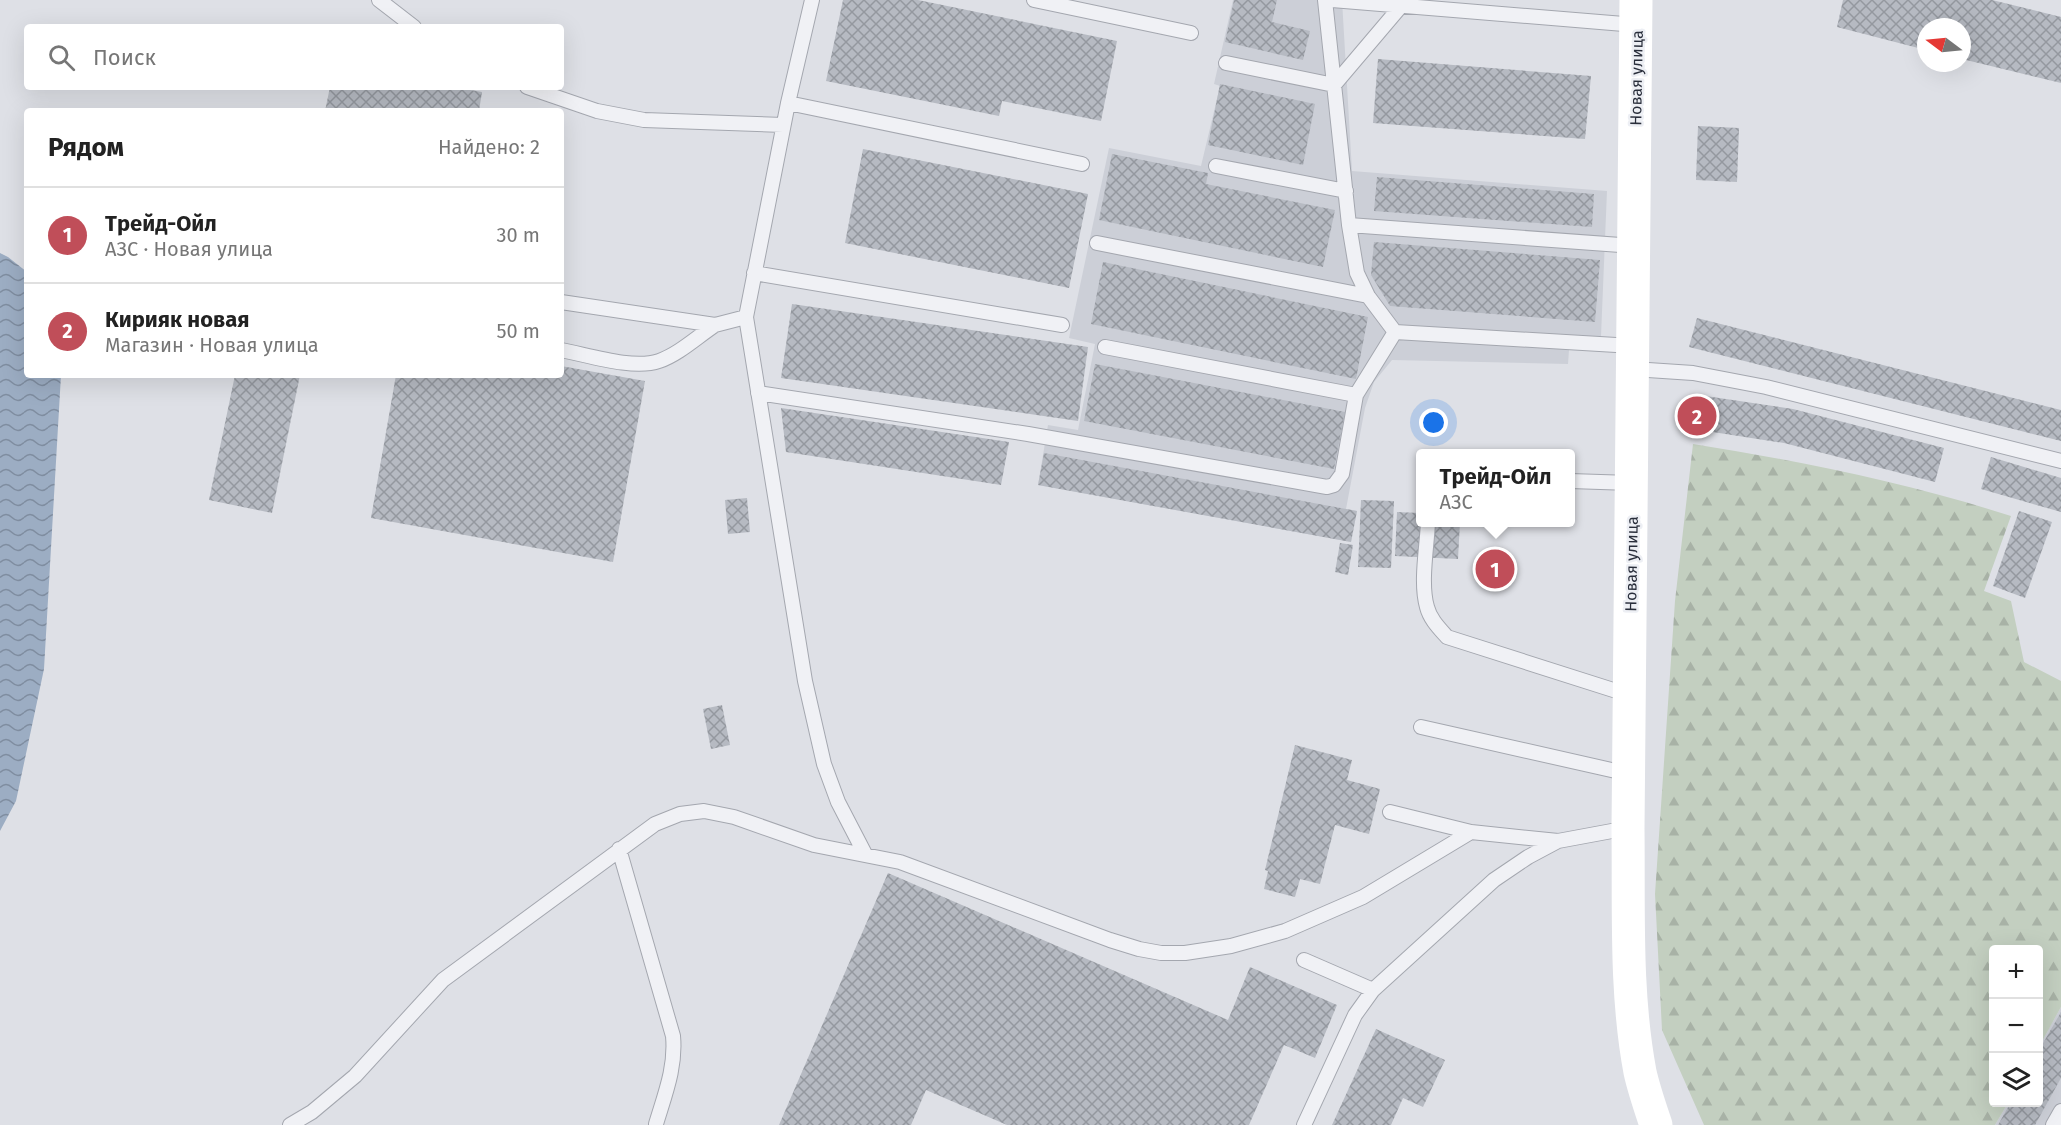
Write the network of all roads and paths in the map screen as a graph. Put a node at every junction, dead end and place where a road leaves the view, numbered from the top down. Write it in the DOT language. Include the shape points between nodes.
graph roads {
  1 [pos="378,0"];
  2 [pos="812,0"];
  3 [pos="1034,0"];
  4 [pos="1325,0"];
  5 [pos="1332,0"];
  6 [pos="1401,6"];
  7 [pos="1636,12"];
  8 [pos="410,24"];
  9 [pos="1191,33"];
  10 [pos="1226,63"];
  11 [pos="1334,85"];
  12 [pos="536,90"];
  13 [pos="788,103"];
  14 [pos="783,125"];
  15 [pos="1082,164"];
  16 [pos="1216,166"];
  17 [pos="1346,191"];
  18 [pos="1349,225"];
  19 [pos="1097,243"];
  20 [pos="1634,246"];
  21 [pos="754,273"];
  22 [pos="1368,296"];
  23 [pos="564,302"];
  24 [pos="746,317"];
  25 [pos="715,325"];
  26 [pos="1062,325"];
  27 [pos="1395,332"];
  28 [pos="1105,347"];
  29 [pos="564,351"];
  30 [pos="1633,358"];
  31 [pos="758,393"];
  32 [pos="1356,396"];
  33 [pos="2061,461"];
  34 [pos="1575,481"];
  35 [pos="1632,483"];
  36 [pos="1428,527"];
  37 [pos="1629,694"];
  38 [pos="1421,728"];
  39 [pos="1629,774"];
  40 [pos="1390,812"];
  41 [pos="1628,828"];
  42 [pos="1471,832"];
  43 [pos="1558,841"];
  44 [pos="619,849"];
  45 [pos="865,854"];
  46 [pos="1304,960"];
  47 [pos="1373,990"];
  48 [pos="2061,1111"];
  49 [pos="656,1124"];
  50 [pos="290,1125"];
  51 [pos="1304,1125"];
  52 [pos="1656,1125"];
  53 [pos="2053,1125"];
  1 -- 8 [label="lane"];
  2 -- 13 [label="lane"];
  3 -- 9 [label="lane"];
  4 -- 11 [label="lane"];
  5 -- 6 [label="lane"];
  6 -- 7 [label="lane"];
  6 -- 11 [label="lane"];
  7 -- 20 [label="street, Новая улица"];
  10 -- 11 [label="lane"];
  11 -- 17 [label="lane"];
  12 -- 14 [label="lane" via="597,111 644,120"];
  13 -- 14 [label="lane"];
  13 -- 15 [label="lane"];
  14 -- 21 [label="lane"];
  16 -- 17 [label="lane"];
  17 -- 18 [label="lane"];
  18 -- 20 [label="lane"];
  18 -- 22 [label="lane" via="1357,273"];
  19 -- 22 [label="lane"];
  20 -- 30 [label="street, Новая улица"];
  21 -- 24 [label="lane"];
  21 -- 26 [label="lane"];
  22 -- 27 [label="lane"];
  23 -- 25 [label="lane"];
  24 -- 25 [label="lane"];
  24 -- 31 [label="lane"];
  25 -- 29 [label="lane" via="675,353 648,363"];
  27 -- 30 [label="lane"];
  27 -- 32 [label="lane"];
  28 -- 32 [label="lane"];
  30 -- 33 [label="lane"];
  30 -- 35 [label="street, Новая улица"];
  31 -- 32 [label="lane" via="1028,434 1327,487 1334,485 1341,474"];
  31 -- 45 [label="lane" via="805,681 824,764 838,802"];
  34 -- 35 [label="lane"];
  35 -- 37 [label="street, Новая улица"];
  36 -- 37 [label="lane" via="1426,606 1447,637"];
  37 -- 39 [label="street, Новая улица"];
  38 -- 39 [label="lane"];
  39 -- 41 [label="street, Новая улица"];
  40 -- 42 [label="lane"];
  41 -- 43 [label="lane"];
  41 -- 52 [label="street, Новая улица" via="1632,1007 1640,1072"];
  42 -- 43 [label="lane"];
  42 -- 45 [label="lane" via="1362,897 1285,931 1231,946 1185,953 1139,949 900,862"];
  43 -- 47 [label="lane" via="1494,880"];
  44 -- 45 [label="lane" via="655,824 680,814 704,811 734,817 814,845"];
  44 -- 49 [label="lane" via="673,1036 673,1071"];
  44 -- 50 [label="lane" via="443,980 355,1076"];
  46 -- 47 [label="lane"];
  47 -- 51 [label="lane" via="1355,1015"];
  48 -- 53 [label="lane"];
}
